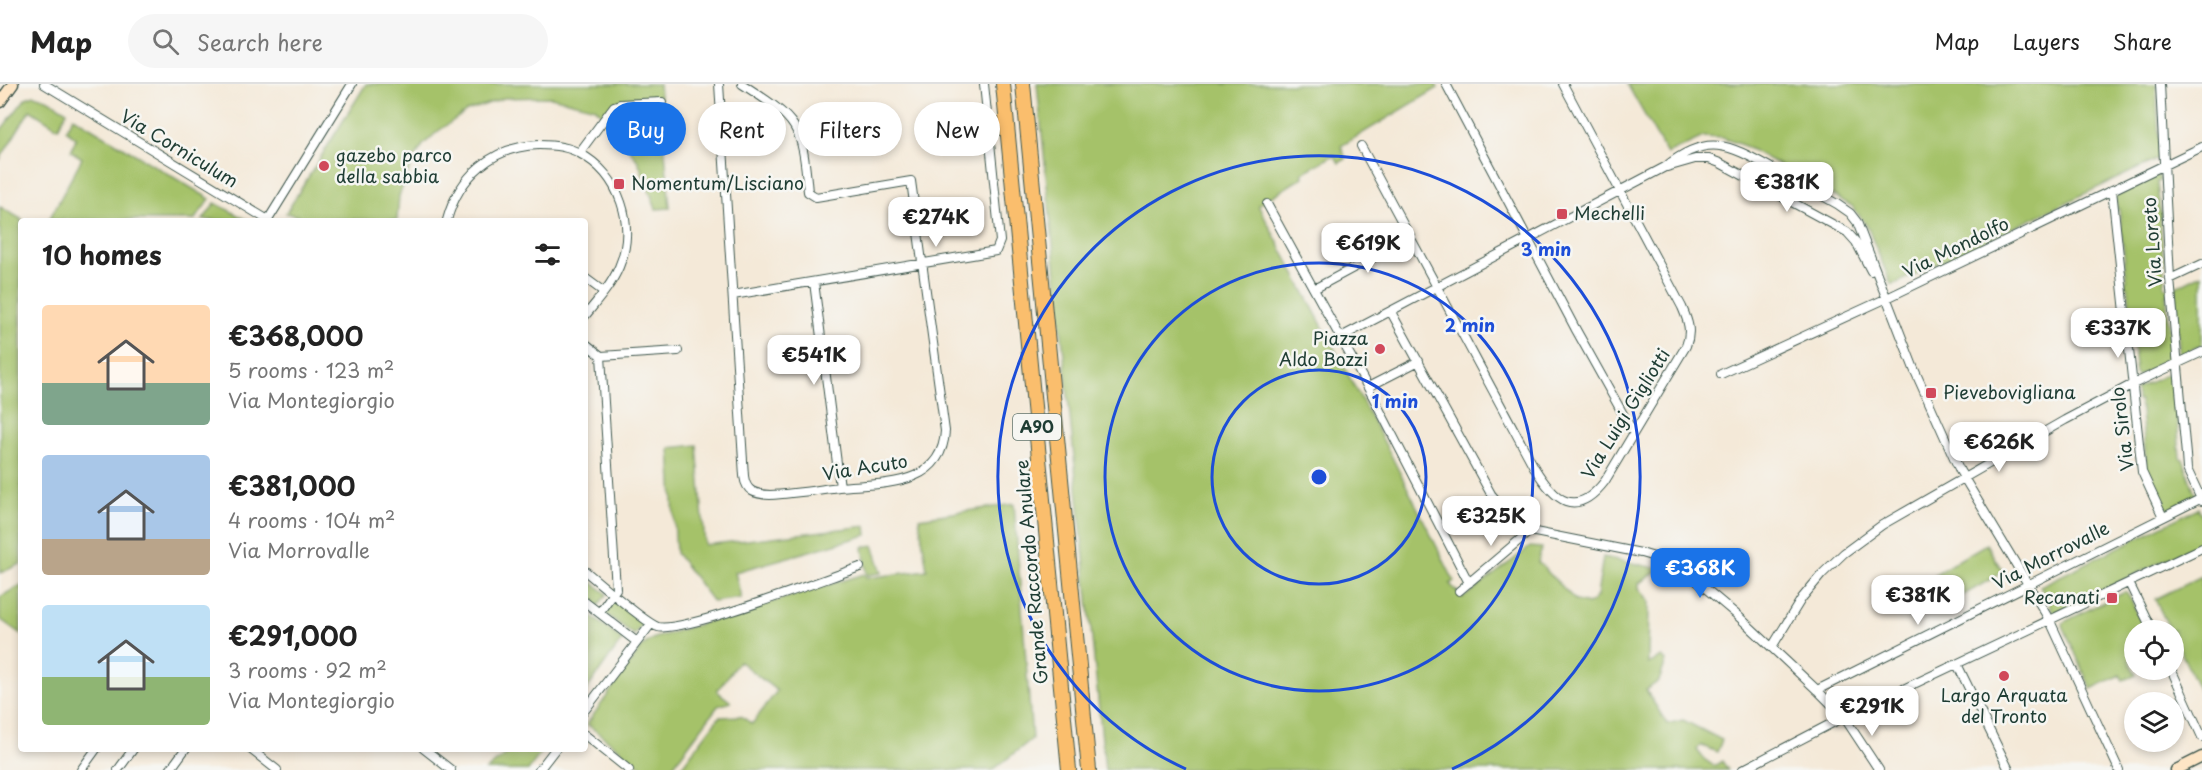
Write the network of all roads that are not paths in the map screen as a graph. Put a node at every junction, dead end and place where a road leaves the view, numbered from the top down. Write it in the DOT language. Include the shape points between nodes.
graph roads {
  1 [pos="13,84"];
  2 [pos="44,84"];
  3 [pos="352,84"];
  4 [pos="719,84"];
  5 [pos="742,84"];
  6 [pos="984,84"];
  7 [pos="1003,84"];
  8 [pos="1023,84"];
  9 [pos="1446,84"];
  10 [pos="1563,84"];
  11 [pos="2160,84"];
  12 [pos="0,102"];
  13 [pos="606,117"];
  14 [pos="1361,146"];
  15 [pos="2202,147"];
  16 [pos="579,153"];
  17 [pos="2163,165"];
  18 [pos="1665,167"];
  19 [pos="1620,190"];
  20 [pos="2112,190"];
  21 [pos="1267,204"];
  22 [pos="265,218"];
  23 [pos="269,218"];
  24 [pos="448,218"];
  25 [pos="1411,237"];
  26 [pos="1528,238"];
  27 [pos="924,262"];
  28 [pos="2202,264"];
  29 [pos="2170,279"];
  30 [pos="588,280"];
  31 [pos="814,282"];
  32 [pos="1438,287"];
  33 [pos="1314,289"];
  34 [pos="604,292"];
  35 [pos="733,295"];
  36 [pos="1886,299"];
  37 [pos="588,312"];
  38 [pos="1391,312"];
  39 [pos="1341,337"];
  40 [pos="588,346"];
  41 [pos="678,351"];
  42 [pos="2202,352"];
  43 [pos="601,356"];
  44 [pos="1419,361"];
  45 [pos="2177,363"];
  46 [pos="1721,374"];
  47 [pos="2133,384"];
  48 [pos="1368,387"];
  49 [pos="1633,432"];
  50 [pos="1964,479"];
  51 [pos="840,487"];
  52 [pos="2202,499"];
  53 [pos="2163,517"];
  54 [pos="1530,531"];
  55 [pos="2202,548"];
  56 [pos="860,567"];
  57 [pos="588,574"];
  58 [pos="1469,583"];
  59 [pos="2029,583"];
  60 [pos="2129,583"];
  61 [pos="1459,591"];
  62 [pos="614,594"];
  63 [pos="588,604"];
  64 [pos="599,613"];
  65 [pos="2147,620"];
  66 [pos="2050,621"];
  67 [pos="651,624"];
  68 [pos="637,642"];
  69 [pos="1772,647"];
  70 [pos="1957,664"];
  71 [pos="2176,680"];
  72 [pos="1817,690"];
  73 [pos="588,706"];
  74 [pos="1844,717"];
  75 [pos="588,737"];
  76 [pos="2202,737"];
  77 [pos="94,752"];
  78 [pos="131,752"];
  79 [pos="183,752"];
  80 [pos="254,752"];
  81 [pos="428,752"];
  82 [pos="553,752"];
  83 [pos="2202,757"];
  84 [pos="81,770"];
  85 [pos="118,770"];
  86 [pos="170,770"];
  87 [pos="277,770"];
  88 [pos="451,770"];
  89 [pos="539,770"];
  90 [pos="629,770"];
  91 [pos="1069,770"];
  92 [pos="1089,770"];
  93 [pos="1742,770"];
  94 [pos="1879,770"];
  95 [pos="2009,770"];
  96 [pos="2119,770"];
  97 [pos="2176,770"];
  1 -- 12 [label="street"];
  2 -- 22 [label="street, Via Corniculum"];
  3 -- 23 [label="street"];
  4 -- 35 [label="street, Via Acuto"];
  5 -- 27 [label="street, Via Acuto" via="779,108 796,128 804,150 808,192 812,195 911,181"];
  6 -- 27 [label="street" via="1000,245 993,252"];
  7 -- 91 [label="highway, Grande Raccordo Anulare / A90"];
  8 -- 92 [label="highway, Grande Raccordo Anulare / A90"];
  9 -- 26 [label="street"];
  10 -- 19 [label="street, Via Luigi Gigliotti"];
  11 -- 17 [label="street, Via Loreto"];
  13 -- 16 [label="street"];
  14 -- 25 [label="street, Via Luigi Gigliotti"];
  15 -- 17 [label="street, Via Mondolfo"];
  16 -- 24 [label="street" via="552,145 512,149 491,158 464,183"];
  16 -- 34 [label="street" via="609,180 625,218 622,259"];
  17 -- 20 [label="street, Via Mondolfo"];
  17 -- 29 [label="street, Via Loreto"];
  18 -- 19 [label="street"];
  18 -- 36 [label="street" via="1695,159 1714,161 1842,228 1856,242"];
  18 -- 36 [label="street" via="1694,148 1732,148 1837,204 1857,222"];
  19 -- 26 [label="street"];
  19 -- 49 [label="street, Via Luigi Gigliotti" via="1682,307 1690,333 1686,346"];
  20 -- 36 [label="street, Via Mondolfo"];
  20 -- 47 [label="street, Via Sirolo"];
  21 -- 33 [label="street"];
  25 -- 32 [label="street, Via Luigi Gigliotti"];
  25 -- 33 [label="street"];
  26 -- 32 [label="street"];
  26 -- 49 [label="street"];
  27 -- 31 [label="street"];
  27 -- 51 [label="street, Via Acuto" via="945,423 942,448 930,466 912,477"];
  28 -- 29 [label="street"];
  29 -- 45 [label="street, Via Loreto"];
  30 -- 34 [label="street"];
  31 -- 35 [label="street"];
  31 -- 51 [label="street"];
  32 -- 38 [label="street"];
  32 -- 49 [label="street, Via Luigi Gigliotti" via="1534,467 1557,497 1575,502 1592,496"];
  33 -- 39 [label="street"];
  34 -- 37 [label="street"];
  35 -- 51 [label="street, Via Acuto" via="746,485 755,494 770,495"];
  36 -- 46 [label="street, Via Mondolfo"];
  36 -- 50 [label="street"];
  38 -- 39 [label="street"];
  38 -- 44 [label="street"];
  39 -- 48 [label="street"];
  40 -- 43 [label="street"];
  41 -- 43 [label="street"];
  42 -- 45 [label="street"];
  43 -- 62 [label="street"];
  44 -- 48 [label="street"];
  44 -- 54 [label="street" via="1491,494 1512,519"];
  45 -- 47 [label="street"];
  45 -- 52 [label="street, Via Loreto" via="2187,469"];
  47 -- 50 [label="street"];
  47 -- 53 [label="street, Via Sirolo" via="2142,471"];
  48 -- 58 [label="street"];
  50 -- 59 [label="street"];
  50 -- 69 [label="street" via="1891,519 1837,560 1808,591"];
  52 -- 53 [label="street, Via Morrovalle"];
  53 -- 59 [label="street, Via Morrovalle"];
  54 -- 58 [label="street"];
  54 -- 69 [label="street" via="1673,563"];
  55 -- 60 [label="street"];
  56 -- 67 [label="street" via="703,620 666,628"];
  57 -- 62 [label="street"];
  58 -- 61 [label="street"];
  59 -- 66 [label="street"];
  59 -- 72 [label="street, Via Morrovalle"];
  60 -- 65 [label="street"];
  60 -- 66 [label="street"];
  62 -- 64 [label="street"];
  62 -- 67 [label="street"];
  63 -- 64 [label="street"];
  64 -- 68 [label="street"];
  66 -- 70 [label="street"];
  66 -- 96 [label="street"];
  67 -- 68 [label="street"];
  68 -- 73 [label="street"];
  69 -- 72 [label="street"];
  70 -- 74 [label="street"];
  70 -- 95 [label="street"];
  71 -- 76 [label="street"];
  72 -- 74 [label="street"];
  74 -- 93 [label="street"];
  74 -- 94 [label="street"];
  75 -- 90 [label="street"];
  77 -- 84 [label="street"];
  78 -- 85 [label="street"];
  79 -- 86 [label="street"];
  80 -- 87 [label="street"];
  81 -- 88 [label="street"];
  82 -- 89 [label="street"];
  83 -- 97 [label="street"];
}
